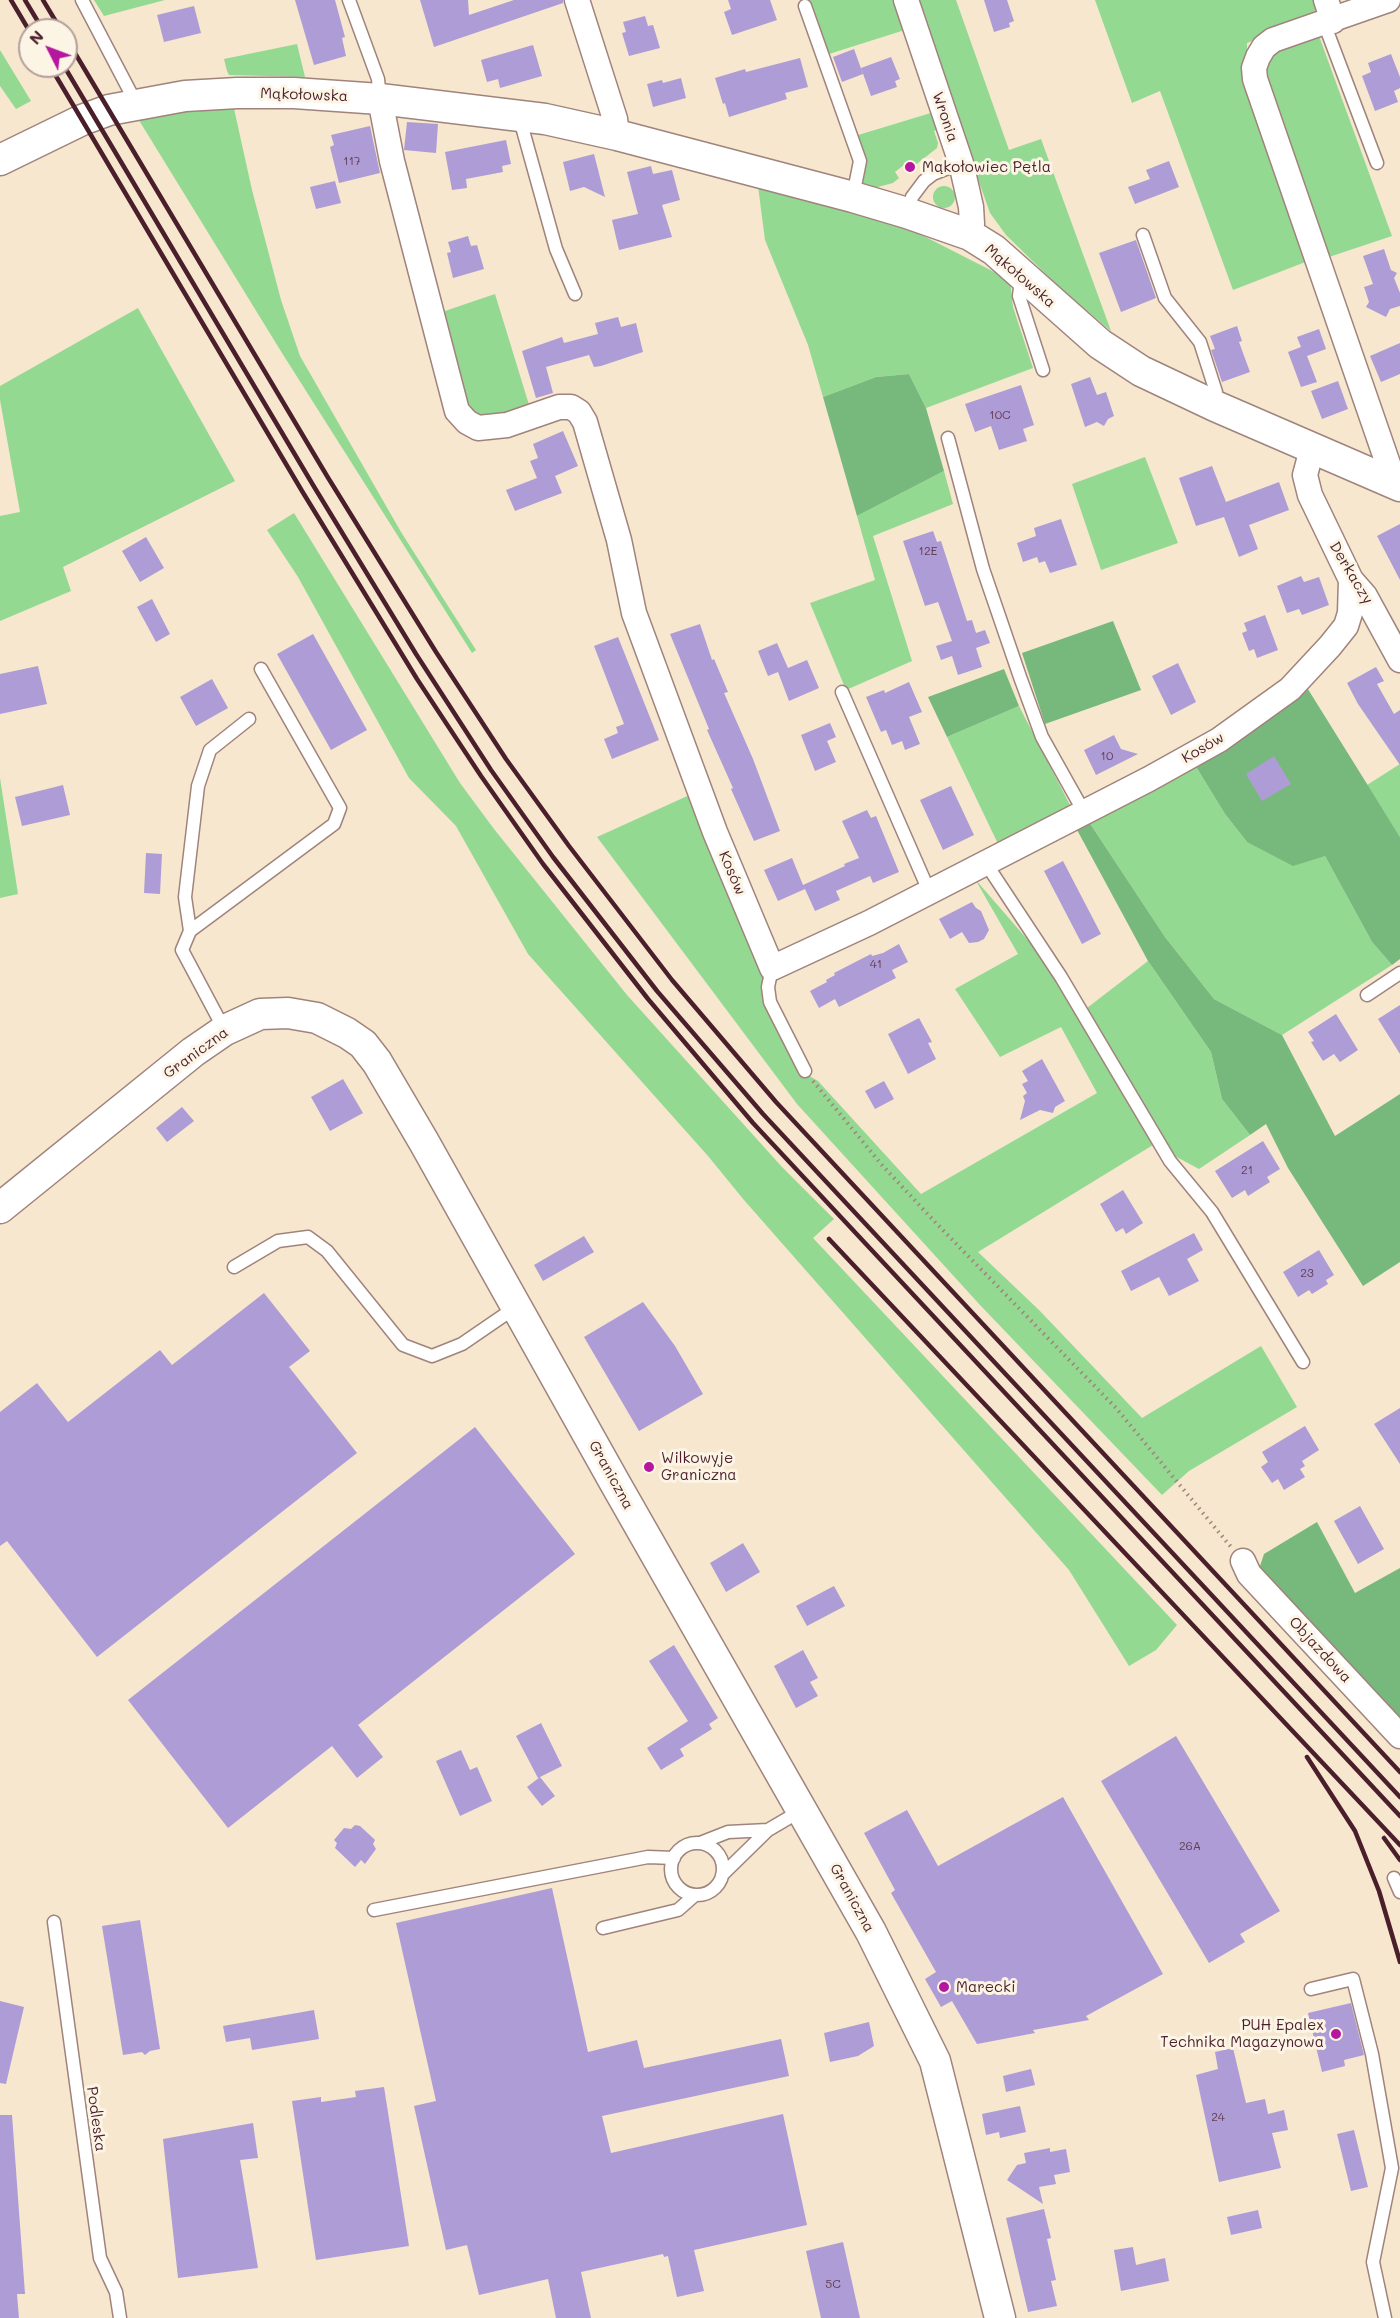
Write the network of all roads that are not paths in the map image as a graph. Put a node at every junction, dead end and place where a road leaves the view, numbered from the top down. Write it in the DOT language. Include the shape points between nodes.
graph roads {
  1 [pos="82,0"];
  2 [pos="349,0"];
  3 [pos="577,0"];
  4 [pos="906,0"];
  5 [pos="1388,0"];
  6 [pos="805,6"];
  7 [pos="1328,15"];
  8 [pos="380,99"];
  9 [pos="136,104"];
  10 [pos="519,116"];
  11 [pos="617,135"];
  12 [pos="0,160"];
  13 [pos="961,163"];
  14 [pos="1377,163"];
  15 [pos="853,197"];
  16 [pos="907,213"];
  17 [pos="970,235"];
  18 [pos="1143,235"];
  19 [pos="1021,274"];
  20 [pos="575,294"];
  21 [pos="1043,370"];
  22 [pos="1215,406"];
  23 [pos="948,438"];
  24 [pos="1312,449"];
  25 [pos="1397,485"];
  26 [pos="1352,580"];
  27 [pos="1400,660"];
  28 [pos="261,669"];
  29 [pos="842,692"];
  30 [pos="249,719"];
  31 [pos="1084,812"];
  32 [pos="985,862"];
  33 [pos="929,891"];
  34 [pos="190,931"];
  35 [pos="772,968"];
  36 [pos="1400,973"];
  37 [pos="1367,995"];
  38 [pos="225,1030"];
  39 [pos="805,1071"];
  40 [pos="0,1208"];
  41 [pos="234,1267"];
  42 [pos="516,1306"];
  43 [pos="1303,1362"];
  44 [pos="1243,1561"];
  45 [pos="1400,1736"];
  46 [pos="802,1810"];
  47 [pos="768,1830"];
  48 [pos="700,1843"];
  49 [pos="674,1857"];
  50 [pos="722,1875"];
  51 [pos="1394,1878"];
  52 [pos="1400,1892"];
  53 [pos="695,1895"];
  54 [pos="374,1910"];
  55 [pos="54,1922"];
  56 [pos="603,1928"];
  57 [pos="1311,1989"];
  58 [pos="120,2318"];
  59 [pos="1000,2318"];
  60 [pos="1385,2318"];
  1 -- 9 [label="lane"];
  2 -- 8 [label="lane" via="378,79"];
  3 -- 11 [label="street"];
  4 -- 13 [label="street, Wronia"];
  5 -- 7 [label="street, Mąkołowska"];
  6 -- 15 [label="lane" via="860,161"];
  7 -- 14 [label="lane"];
  7 -- 25 [label="street, Mąkołowska" via="1264,47 1257,57 1255,79"];
  8 -- 9 [label="street, Mąkołowska" via="237,93"];
  8 -- 10 [label="street, Mąkołowska"];
  8 -- 35 [label="street, Kosów" via="392,161 457,411 478,428 507,425 559,407 572,407 585,422 619,540 634,613 715,832"];
  9 -- 12 [label="street, Mąkołowska" via="94,115"];
  10 -- 11 [label="street, Mąkołowska"];
  10 -- 20 [label="lane" via="556,249"];
  11 -- 15 [label="street, Mąkołowska"];
  13 -- 16 [label="lane" via="924,181 912,197"];
  13 -- 17 [label="street, Wronia" via="971,207"];
  15 -- 16 [label="street, Mąkołowska"];
  16 -- 17 [label="street, Mąkołowska"];
  17 -- 19 [label="street, Mąkołowska"];
  18 -- 22 [label="lane" via="1165,298 1200,342 1216,392"];
  19 -- 21 [label="lane" via="1019,296"];
  19 -- 22 [label="street, Mąkołowska" via="1118,357"];
  22 -- 24 [label="street, Mąkołowska"];
  23 -- 31 [label="lane" via="983,568 1042,737"];
  24 -- 25 [label="street, Mąkołowska"];
  24 -- 26 [label="street, Derkaczy" via="1305,474 1310,495"];
  26 -- 27 [label="street, Derkaczy"];
  26 -- 31 [label="street, Kosów" via="1353,596 1346,626 1290,689 1220,740"];
  28 -- 34 [label="lane" via="340,808 334,824"];
  29 -- 33 [label="lane"];
  30 -- 34 [label="lane" via="210,750 198,786 185,897"];
  31 -- 32 [label="street, Kosów"];
  32 -- 33 [label="street, Kosów"];
  32 -- 43 [label="lane" via="1061,977 1170,1161 1212,1212"];
  33 -- 35 [label="street, Kosów"];
  34 -- 38 [label="lane" via="182,950"];
  35 -- 39 [label="lane" via="770,1002"];
  36 -- 37 [label="lane"];
  38 -- 40 [label="street, Graniczna"];
  38 -- 42 [label="street, Graniczna" via="260,1014 288,1013 317,1018 363,1044 389,1082"];
  41 -- 42 [label="lane" via="278,1241 308,1237 327,1251 403,1345 432,1356 462,1344"];
  42 -- 46 [label="street, Graniczna"];
  44 -- 45 [label="street, Objazdowa" via="1249,1574"];
  46 -- 47 [label="lane"];
  46 -- 59 [label="street, Graniczna" via="871,1932 935,2061"];
  47 -- 48 [label="lane" via="728,1832"];
  47 -- 50 [label="lane"];
  48 -- 49 [label="lane" via="684,1846"];
  48 -- 50 [label="lane" via="720,1857"];
  49 -- 53 [label="lane" via="674,1881 686,1893"];
  49 -- 54 [label="lane" via="648,1857"];
  50 -- 53 [label="lane" via="712,1890"];
  51 -- 52 [label="lane"];
  53 -- 56 [label="lane" via="678,1910"];
  55 -- 58 [label="lane, Podleska" via="100,2258 116,2292"];
  57 -- 60 [label="lane" via="1353,1979 1372,2054 1392,2168 1373,2262"];
}
